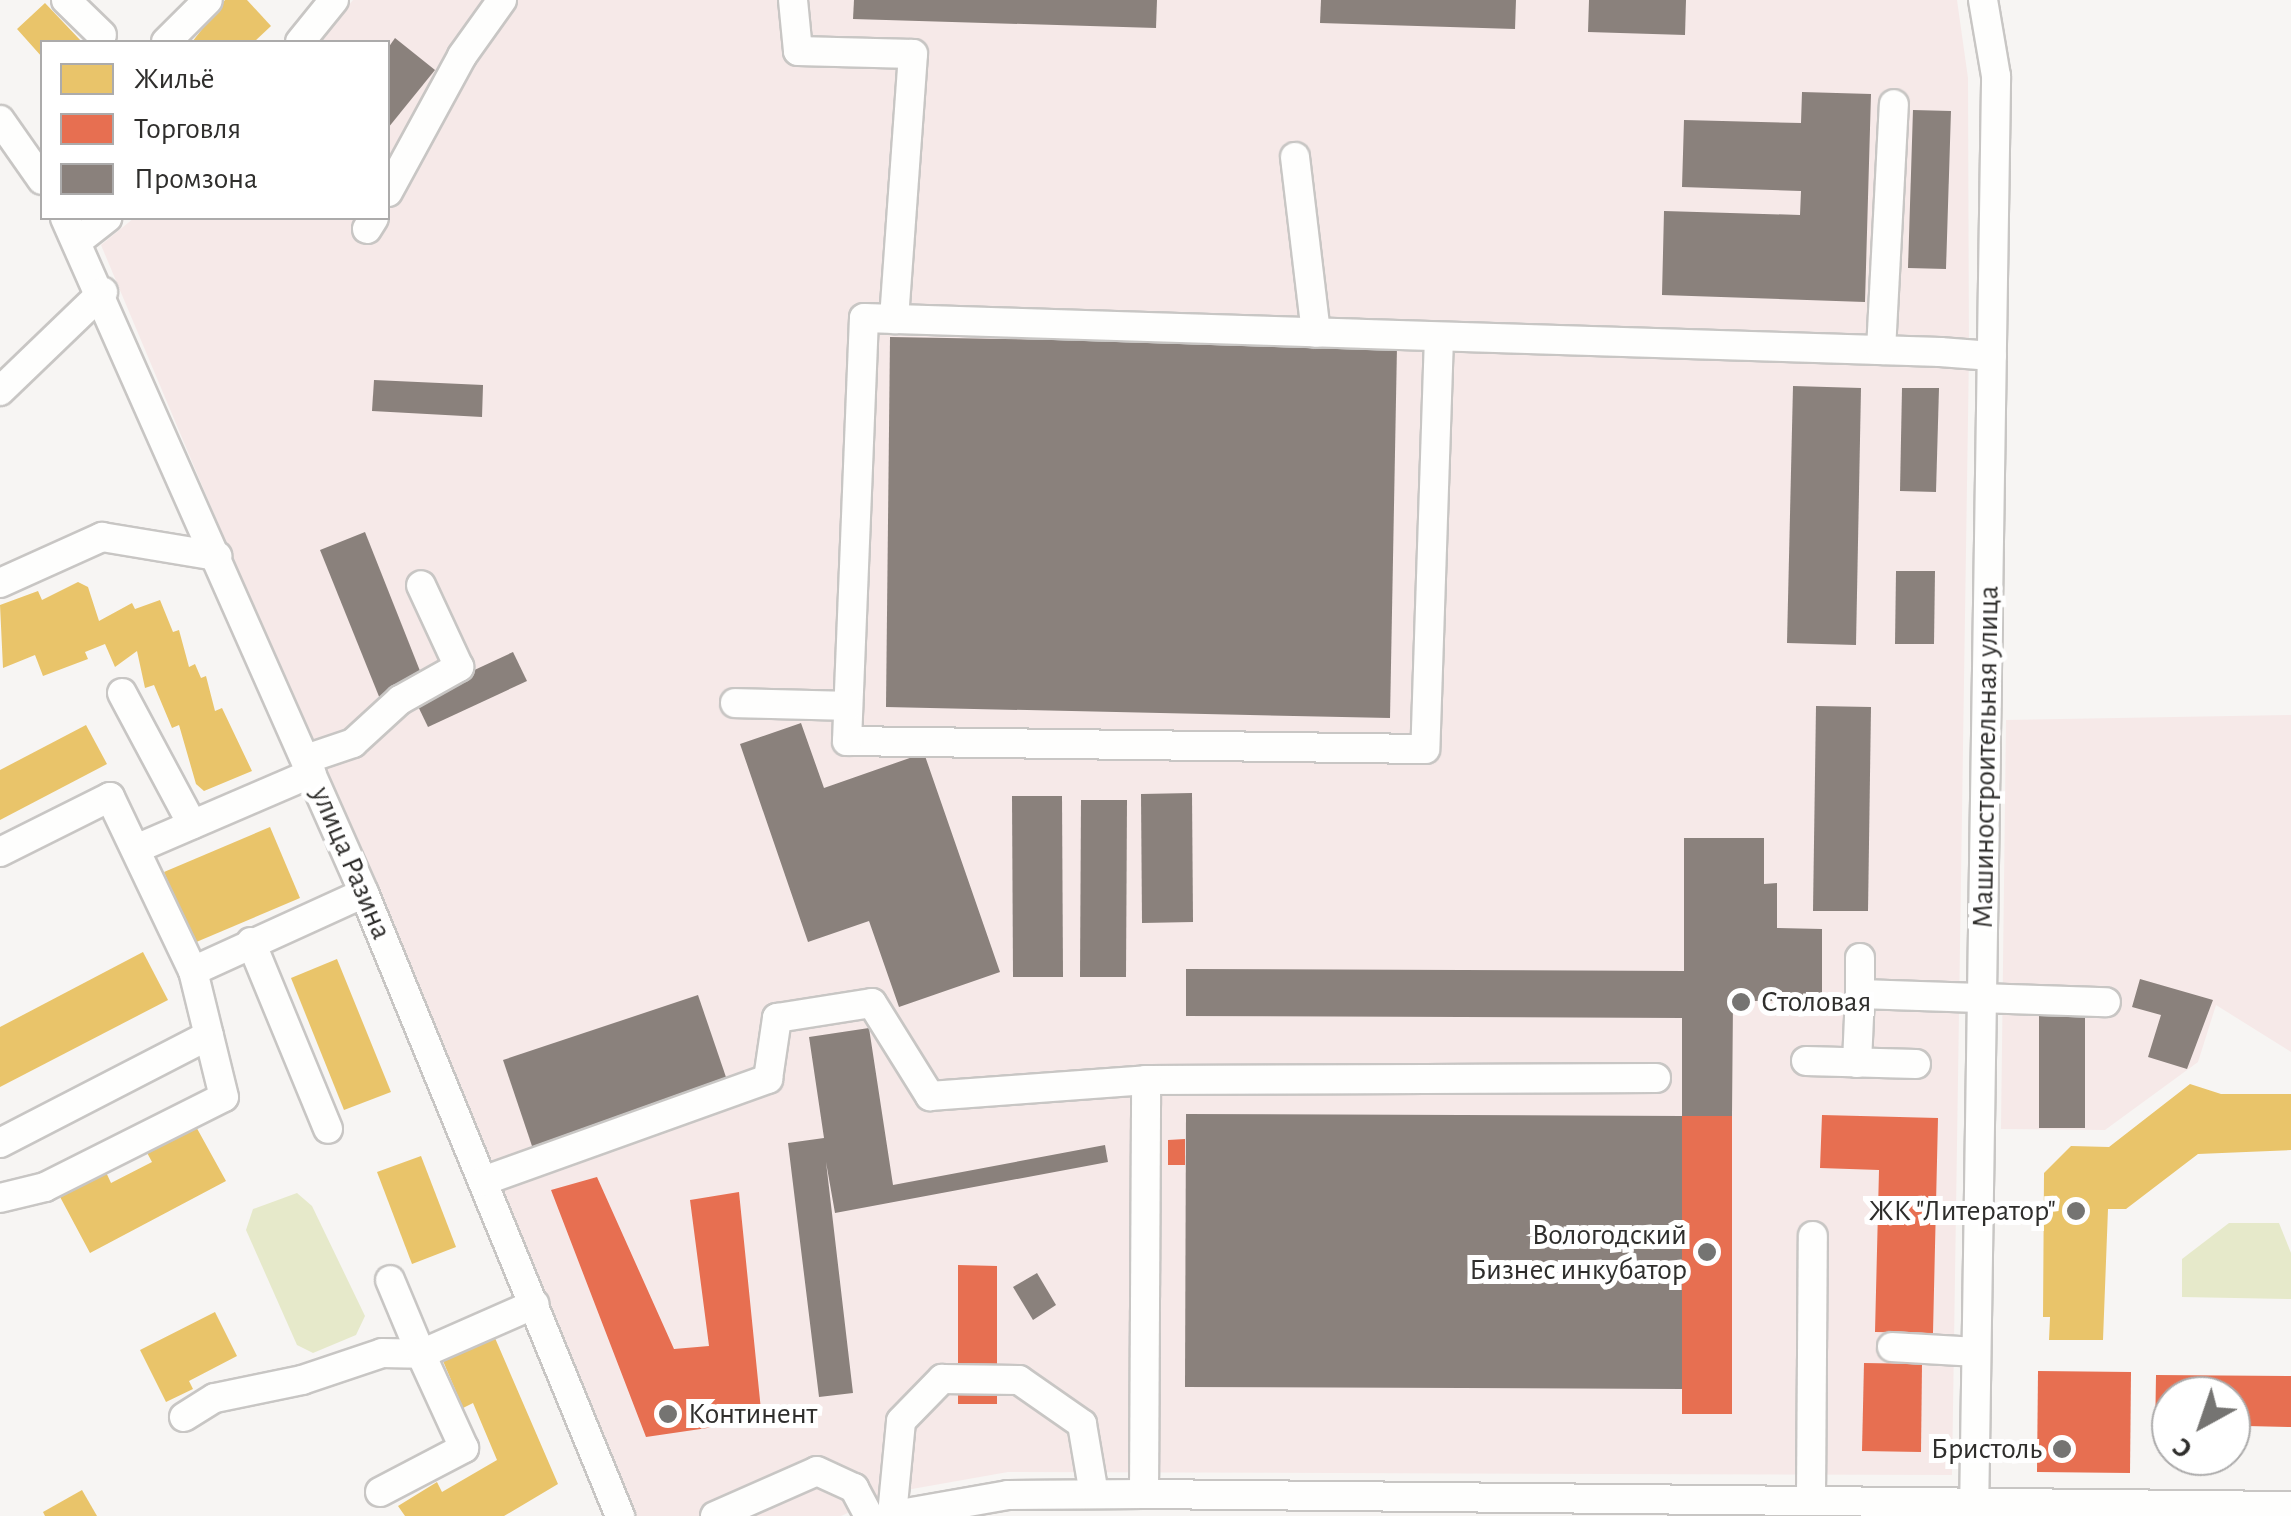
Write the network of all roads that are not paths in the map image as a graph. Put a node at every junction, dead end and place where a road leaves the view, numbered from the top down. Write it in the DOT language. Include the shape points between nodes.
graph roads {
  1 [pos="66,0"];
  2 [pos="208,0"];
  3 [pos="334,0"];
  4 [pos="502,0"];
  5 [pos="793,0"];
  6 [pos="1983,0"];
  7 [pos="102,35"];
  8 [pos="168,40"];
  9 [pos="302,40"];
  10 [pos="1894,104"];
  11 [pos="0,120"];
  12 [pos="1295,157"];
  13 [pos="40,172"];
  14 [pos="390,188"];
  15 [pos="101,220"];
  16 [pos="72,229"];
  17 [pos="104,292"];
  18 [pos="894,319"];
  19 [pos="1316,333"];
  20 [pos="1439,337"];
  21 [pos="1881,350"];
  22 [pos="1992,356"];
  23 [pos="0,391"];
  24 [pos="217,556"];
  25 [pos="0,583"];
  26 [pos="421,585"];
  27 [pos="122,693"];
  28 [pos="735,703"];
  29 [pos="848,706"];
  30 [pos="309,766"];
  31 [pos="192,824"];
  32 [pos="138,848"];
  33 [pos="0,852"];
  34 [pos="364,893"];
  35 [pos="251,942"];
  36 [pos="1860,958"];
  37 [pos="193,971"];
  38 [pos="1860,994"];
  39 [pos="1982,996"];
  40 [pos="2106,1002"];
  41 [pos="209,1035"];
  42 [pos="1806,1060"];
  43 [pos="1857,1063"];
  44 [pos="1916,1064"];
  45 [pos="1656,1078"];
  46 [pos="1146,1080"];
  47 [pos="328,1129"];
  48 [pos="0,1143"];
  49 [pos="483,1181"];
  50 [pos="0,1198"];
  51 [pos="1813,1236"];
  52 [pos="390,1280"];
  53 [pos="535,1304"];
  54 [pos="1892,1347"];
  55 [pos="1976,1352"];
  56 [pos="421,1354"];
  57 [pos="184,1417"];
  58 [pos="380,1492"];
  59 [pos="1094,1494"];
  60 [pos="1144,1494"];
  61 [pos="1811,1496"];
  62 [pos="1009,1506"];
  63 [pos="1525,1506"];
  64 [pos="2291,1506"];
  65 [pos="1974,1507"];
  66 [pos="2219,1510"];
  67 [pos="891,1515"];
  68 [pos="620,1516"];
  69 [pos="716,1516"];
  70 [pos="869,1516"];
  1 -- 7 [label="street"];
  2 -- 8 [label="street"];
  3 -- 9 [label="street"];
  4 -- 14 [label="street" via="462,56"];
  5 -- 18 [label="street" via="798,51 912,54"];
  6 -- 22 [label="street, Машиностроительная улица" via="1996,76"];
  10 -- 21 [label="street"];
  11 -- 13 [label="street"];
  12 -- 19 [label="street"];
  15 -- 16 [label="street"];
  16 -- 17 [label="street, улица Разина"];
  17 -- 23 [label="street"];
  17 -- 24 [label="street, улица Разина"];
  18 -- 19 [label="street"];
  18 -- 29 [label="street" via="864,318"];
  19 -- 20 [label="street"];
  20 -- 21 [label="street"];
  20 -- 29 [label="street" via="1425,749 847,741"];
  21 -- 22 [label="street"];
  22 -- 39 [label="street, Машиностроительная улица"];
  24 -- 25 [label="street" via="102,537"];
  24 -- 30 [label="street, улица Разина"];
  26 -- 30 [label="street" via="459,667 400,700 353,743"];
  27 -- 31 [label="street"];
  28 -- 29 [label="street"];
  30 -- 31 [label="street"];
  30 -- 34 [label="street, улица Разина"];
  31 -- 32 [label="street"];
  32 -- 33 [label="street" via="110,797"];
  32 -- 37 [label="street"];
  34 -- 35 [label="street"];
  34 -- 49 [label="street, улица Разина"];
  35 -- 37 [label="street"];
  35 -- 47 [label="street"];
  36 -- 38 [label="street"];
  37 -- 41 [label="street"];
  38 -- 39 [label="street"];
  38 -- 43 [label="street"];
  39 -- 40 [label="street"];
  39 -- 55 [label="street, Машиностроительная улица"];
  41 -- 48 [label="street"];
  41 -- 50 [label="street" via="224,1097 45,1188"];
  42 -- 43 [label="street"];
  43 -- 44 [label="street"];
  45 -- 46 [label="street"];
  46 -- 49 [label="street" via="930,1096 872,1004 777,1018 768,1079"];
  46 -- 60 [label="street"];
  49 -- 53 [label="street, улица Разина"];
  51 -- 61 [label="street"];
  52 -- 56 [label="street"];
  53 -- 56 [label="street"];
  53 -- 68 [label="street, улица Разина"];
  54 -- 55 [label="street"];
  55 -- 65 [label="street, Машиностроительная улица"];
  56 -- 57 [label="street" via="382,1353 302,1380 215,1398"];
  56 -- 58 [label="street" via="464,1448"];
  59 -- 60 [label="street"];
  59 -- 62 [label="street"];
  59 -- 67 [label="street" via="1082,1424 1018,1380 942,1379 902,1421"];
  60 -- 63 [label="street"];
  61 -- 63 [label="street"];
  61 -- 65 [label="street"];
  62 -- 67 [label="street"];
  64 -- 66 [label="street"];
  65 -- 66 [label="street"];
  69 -- 70 [label="street" via="817,1472 854,1488"];
}
